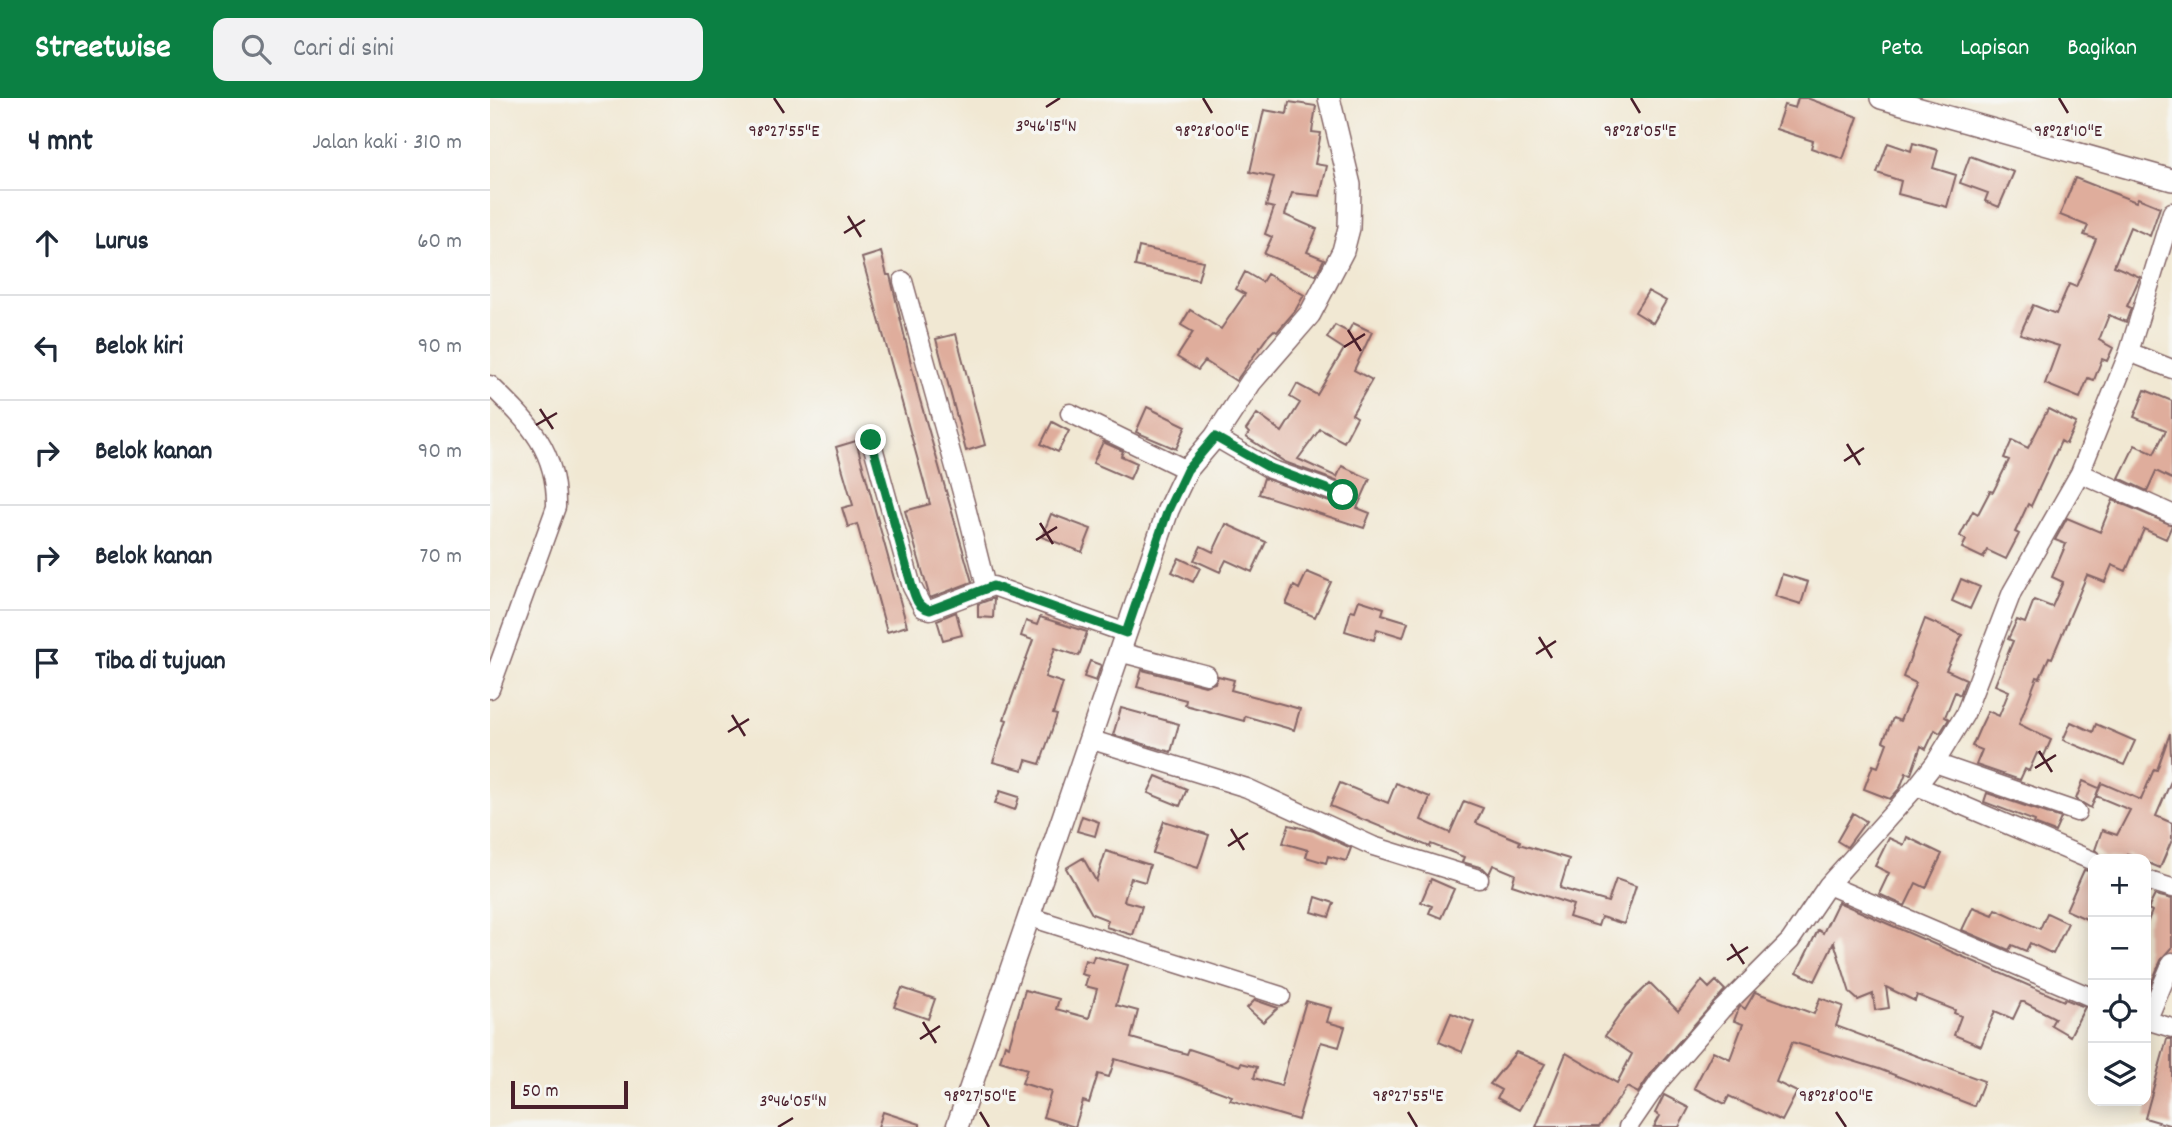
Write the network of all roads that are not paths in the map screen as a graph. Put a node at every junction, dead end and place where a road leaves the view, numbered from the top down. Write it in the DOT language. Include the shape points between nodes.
graph roads {
  1 [pos="1329,98"];
  2 [pos="1881,98"];
  3 [pos="2172,180"];
  4 [pos="2172,212"];
  5 [pos="903,281"];
  6 [pos="2129,352"];
  7 [pos="2172,369"];
  8 [pos="490,385"];
  9 [pos="1070,413"];
  10 [pos="1215,437"];
  11 [pos="871,440"];
  12 [pos="1187,470"];
  13 [pos="2080,473"];
  14 [pos="1343,495"];
  15 [pos="2172,514"];
  16 [pos="985,587"];
  17 [pos="1123,642"];
  18 [pos="1206,675"];
  19 [pos="490,689"];
  20 [pos="1088,739"];
  21 [pos="1935,763"];
  22 [pos="1917,786"];
  23 [pos="2077,812"];
  24 [pos="2088,859"];
  25 [pos="1479,879"];
  26 [pos="2151,882"];
  27 [pos="1828,885"];
  28 [pos="2172,888"];
  29 [pos="1030,918"];
  30 [pos="2172,962"];
  31 [pos="1281,996"];
  32 [pos="2088,996"];
  33 [pos="2151,1009"];
  34 [pos="2151,1022"];
  35 [pos="2172,1028"];
  36 [pos="957,1127"];
  37 [pos="1628,1127"];
  1 -- 10 [label="street" via="1350,186 1349,228 1343,251 1310,314 1251,382"];
  2 -- 3 [label="street"];
  4 -- 6 [label="street"];
  5 -- 16 [label="street"];
  6 -- 7 [label="street"];
  6 -- 13 [label="street"];
  8 -- 19 [label="street" via="541,440 556,486 556,507"];
  9 -- 12 [label="street"];
  10 -- 12 [label="street"];
  10 -- 14 [label="street" via="1270,468"];
  11 -- 16 [label="street" via="917,603 930,610"];
  12 -- 17 [label="street" via="1168,510"];
  13 -- 15 [label="street"];
  13 -- 21 [label="street" via="2012,592 1975,692"];
  16 -- 17 [label="street" via="1004,589"];
  17 -- 18 [label="street"];
  17 -- 20 [label="street"];
  20 -- 25 [label="street" via="1247,788 1373,846"];
  20 -- 29 [label="street"];
  21 -- 22 [label="street"];
  21 -- 23 [label="street"];
  22 -- 24 [label="street"];
  22 -- 27 [label="street"];
  26 -- 28 [label="street"];
  27 -- 32 [label="street"];
  27 -- 37 [label="street" via="1790,941 1688,1047"];
  29 -- 31 [label="street"];
  29 -- 36 [label="street"];
  30 -- 33 [label="street"];
  34 -- 35 [label="street"];
}
